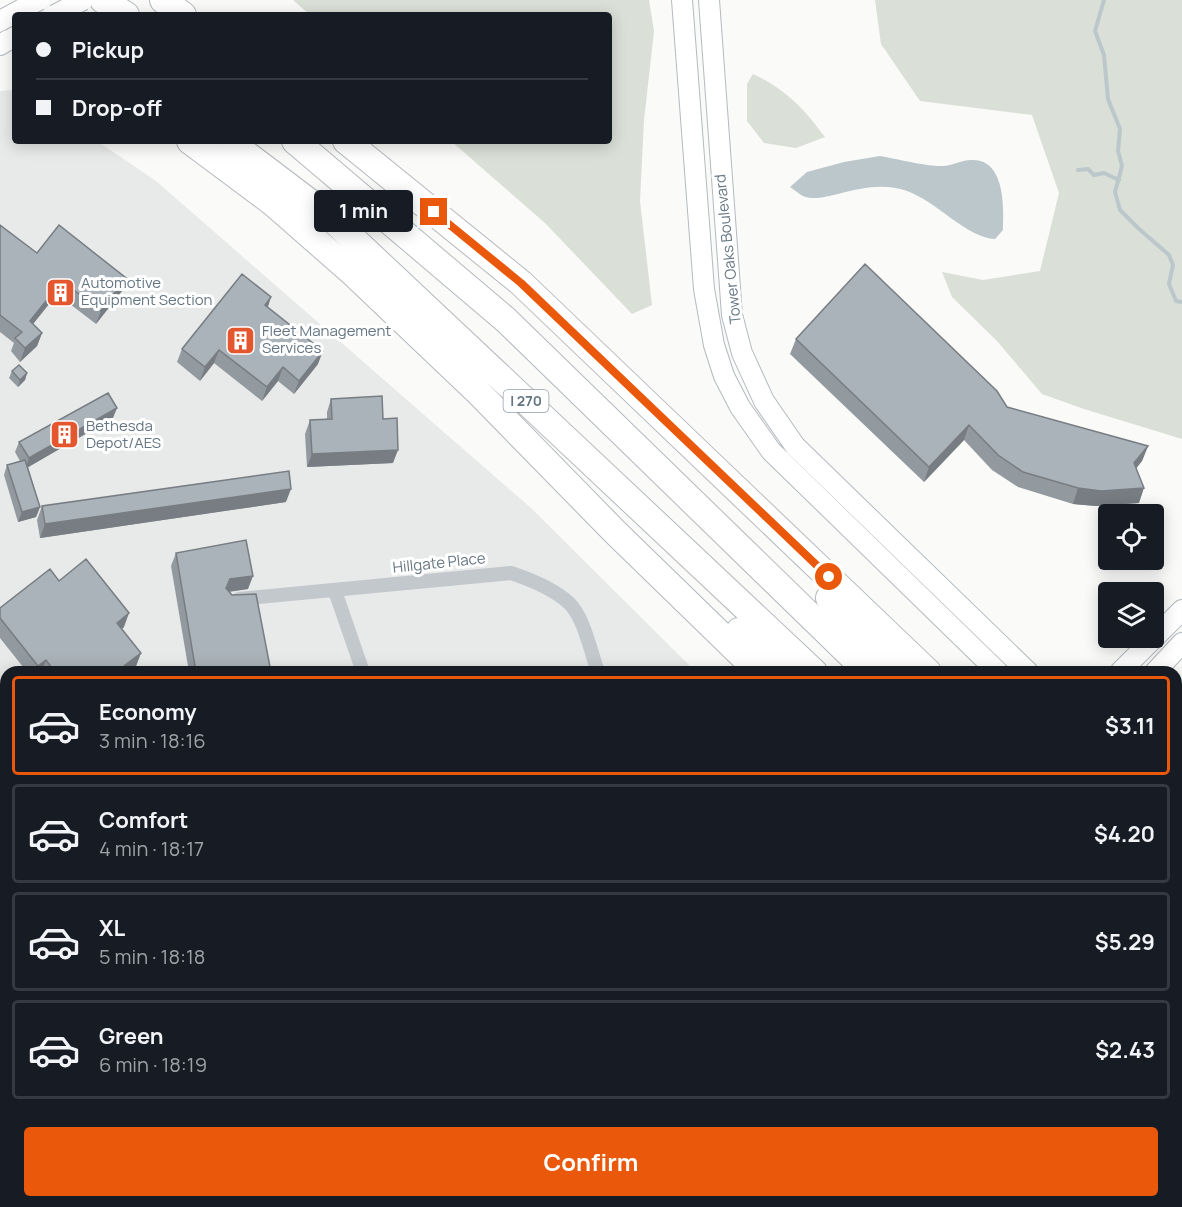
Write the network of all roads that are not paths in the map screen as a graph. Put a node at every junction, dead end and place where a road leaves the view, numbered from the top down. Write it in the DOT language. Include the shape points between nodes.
graph roads {
  1 [pos="39,0"];
  2 [pos="83,0"];
  3 [pos="103,0"];
  4 [pos="163,0"];
  5 [pos="682,0"];
  6 [pos="709,0"];
  7 [pos="17,12"];
  8 [pos="56,12"];
  9 [pos="61,12"];
  10 [pos="121,12"];
  11 [pos="179,12"];
  12 [pos="194,144"];
  13 [pos="233,144"];
  14 [pos="299,144"];
  15 [pos="350,144"];
  16 [pos="713,466"];
  17 [pos="615,531"];
  18 [pos="334,591"];
  19 [pos="230,600"];
  20 [pos="1182,610"];
  21 [pos="1182,643"];
  22 [pos="361,666"];
  23 [pos="596,666"];
  24 [pos="753,666"];
  25 [pos="780,666"];
  26 [pos="808,666"];
  27 [pos="862,666"];
  28 [pos="889,666"];
  29 [pos="922,666"];
  30 [pos="992,666"];
  31 [pos="1022,666"];
  32 [pos="1126,666"];
  33 [pos="1161,666"];
  1 -- 7 [label="street, bridge"];
  1 -- 8 [label="highway"];
  2 -- 9 [label="street, bridge"];
  3 -- 10 [label="highway"];
  4 -- 11 [label="highway"];
  5 -- 30 [label="street, Tower Oaks Boulevard" via="704,289 724,376 771,451"];
  6 -- 31 [label="street, Tower Oaks Boulevard" via="732,315 742,353 764,401 795,446"];
  12 -- 17 [label="highway, I 270" via="273,203 354,274"];
  13 -- 26 [label="highway, I 270" via="333,219"];
  14 -- 27 [label="highway, I 270" via="506,320"];
  15 -- 16 [label="highway" via="521,283"];
  16 -- 28 [label="highway"];
  16 -- 29 [label="highway"];
  17 -- 24 [label="highway, I 270"];
  17 -- 25 [label="highway" via="688,586"];
  18 -- 19 [label="street, Hillgate Place"];
  18 -- 22 [label="street"];
  18 -- 23 [label="street, Hillgate Place" via="511,573 569,603 581,622"];
  20 -- 32 [label="street"];
  21 -- 33 [label="street"];
}
